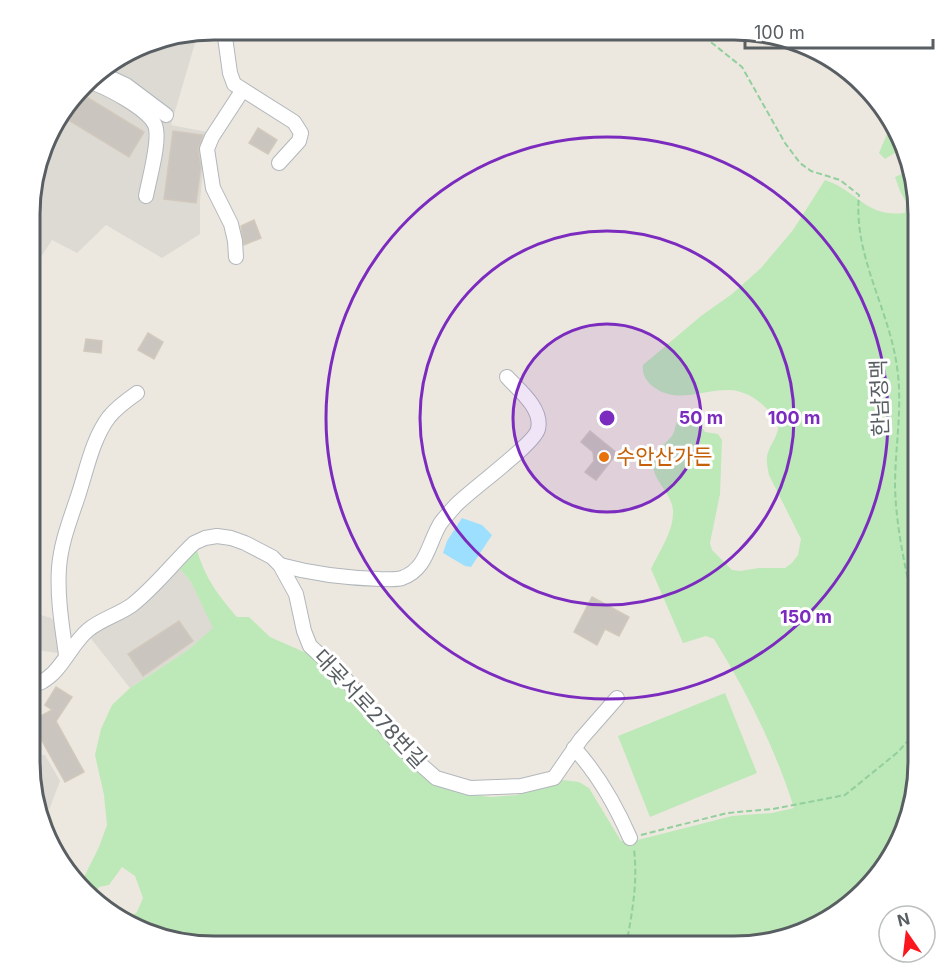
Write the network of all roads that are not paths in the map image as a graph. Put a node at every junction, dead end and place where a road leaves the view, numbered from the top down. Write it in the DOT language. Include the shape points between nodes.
graph roads {
  1 [pos="226,41"];
  2 [pos="109,77"];
  3 [pos="99,85"];
  4 [pos="242,91"];
  5 [pos="166,115"];
  6 [pos="279,163"];
  7 [pos="146,196"];
  8 [pos="236,257"];
  9 [pos="507,377"];
  10 [pos="137,393"];
  11 [pos="280,565"];
  12 [pos="66,655"];
  13 [pos="41,683"];
  14 [pos="617,698"];
  15 [pos="574,748"];
  16 [pos="630,838"];
  1 -- 4 [label="lane" via="230,73"];
  2 -- 5 [label="lane"];
  3 -- 7 [label="lane" via="110,89 155,125"];
  4 -- 6 [label="lane" via="294,122 301,133 299,141"];
  4 -- 8 [label="lane" via="207,149 213,189 231,224"];
  9 -- 11 [label="lane, 대곶서로278번길" via="531,404 539,418 538,430 533,440 456,506 413,573 399,579 360,578"];
  10 -- 12 [label="lane" via="109,417 100,433 61,546 58,570"];
  11 -- 12 [label="lane, 대곶서로278번길" via="245,543 217,536 205,538 194,543 130,606 89,629"];
  11 -- 15 [label="lane, 대곶서로278번길" via="296,594 310,646 343,676 402,747 436,778 470,788 521,786 554,778"];
  12 -- 13 [label="lane, 대곶서로278번길" via="54,674"];
  14 -- 15 [label="lane, 대곶서로278번길"];
  15 -- 16 [label="lane" via="621,815"];
}
